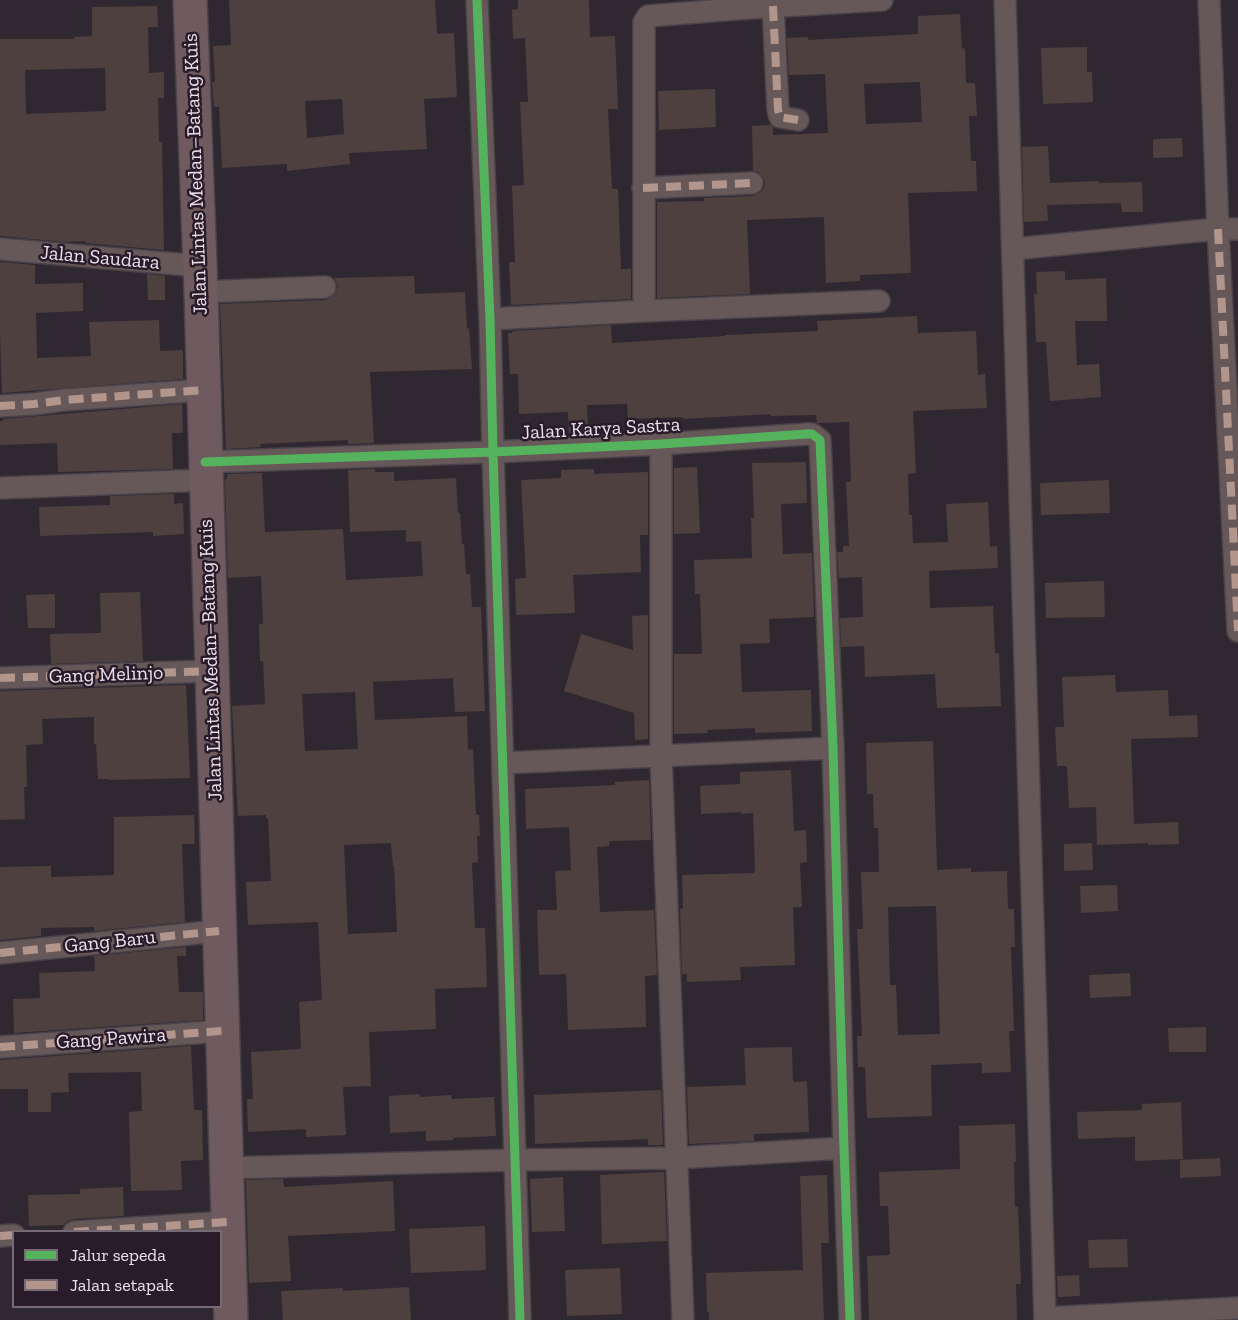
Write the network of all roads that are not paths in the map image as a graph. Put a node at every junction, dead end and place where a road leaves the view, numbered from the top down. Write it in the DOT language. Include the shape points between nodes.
graph roads {
  1 [pos="190,0"];
  2 [pos="477,0"];
  3 [pos="882,0"];
  4 [pos="1005,0"];
  5 [pos="1209,0"];
  6 [pos="749,4"];
  7 [pos="773,6"];
  8 [pos="798,120"];
  9 [pos="752,183"];
  10 [pos="643,188"];
  11 [pos="1228,229"];
  12 [pos="0,249"];
  13 [pos="1013,249"];
  14 [pos="200,279"];
  15 [pos="325,287"];
  16 [pos="879,301"];
  17 [pos="644,311"];
  18 [pos="490,319"];
  19 [pos="204,390"];
  20 [pos="0,406"];
  21 [pos="661,444"];
  22 [pos="493,452"];
  23 [pos="206,471"];
  24 [pos="0,488"];
  25 [pos="1238,630"];
  26 [pos="212,671"];
  27 [pos="0,678"];
  28 [pos="833,748"];
  29 [pos="661,756"];
  30 [pos="503,763"];
  31 [pos="219,932"];
  32 [pos="0,953"];
  33 [pos="222,1031"];
  34 [pos="0,1047"];
  35 [pos="843,1148"];
  36 [pos="677,1158"];
  37 [pos="515,1160"];
  38 [pos="226,1168"];
  39 [pos="228,1222"];
  40 [pos="105,1230"];
  41 [pos="1238,1308"];
  42 [pos="1045,1319"];
  43 [pos="231,1320"];
  44 [pos="520,1320"];
  45 [pos="683,1320"];
  46 [pos="850,1320"];
  1 -- 14 [label="highway, Jalan Lintas Medan–Batang Kuis"];
  2 -- 18 [label="street"];
  3 -- 7 [label="street"];
  4 -- 13 [label="street"];
  5 -- 11 [label="street"];
  6 -- 7 [label="street"];
  6 -- 10 [label="street" via="650,16 645,20"];
  7 -- 8 [label="street" via="778,110 780,117"];
  9 -- 10 [label="street"];
  10 -- 17 [label="street"];
  11 -- 13 [label="street"];
  11 -- 25 [label="street"];
  12 -- 14 [label="street, Jalan Saudara" via="116,260"];
  13 -- 42 [label="street"];
  14 -- 15 [label="street, Jalan Saudara"];
  14 -- 19 [label="highway, Jalan Lintas Medan–Batang Kuis"];
  16 -- 17 [label="street"];
  17 -- 18 [label="street"];
  18 -- 22 [label="street"];
  19 -- 20 [label="street"];
  19 -- 23 [label="highway, Jalan Lintas Medan–Batang Kuis"];
  21 -- 22 [label="street, Jalan Karya Sastra"];
  21 -- 28 [label="street, Jalan Karya Sastra" via="807,434 818,438"];
  21 -- 29 [label="street"];
  22 -- 23 [label="street, Jalan Karya Sastra"];
  22 -- 30 [label="street"];
  23 -- 24 [label="street, Jalan Karya Sastra"];
  23 -- 26 [label="highway, Jalan Lintas Medan–Batang Kuis"];
  26 -- 27 [label="street, Gang Melinjo"];
  26 -- 31 [label="highway, Jalan Lintas Medan–Batang Kuis"];
  28 -- 29 [label="street"];
  28 -- 35 [label="street"];
  29 -- 30 [label="street"];
  29 -- 36 [label="street"];
  30 -- 37 [label="street"];
  31 -- 32 [label="street, Gang Baru"];
  31 -- 33 [label="highway, Jalan Lintas Medan–Batang Kuis"];
  33 -- 34 [label="street, Gang Pawira"];
  33 -- 38 [label="highway, Jalan Lintas Medan–Batang Kuis"];
  35 -- 36 [label="street"];
  35 -- 46 [label="street"];
  36 -- 37 [label="street"];
  36 -- 45 [label="street"];
  37 -- 38 [label="street"];
  37 -- 44 [label="street"];
  38 -- 39 [label="highway, Jalan Lintas Medan–Batang Kuis"];
  39 -- 40 [label="street"];
  39 -- 43 [label="highway, Jalan Lintas Medan–Batang Kuis"];
  41 -- 42 [label="street"];
}
